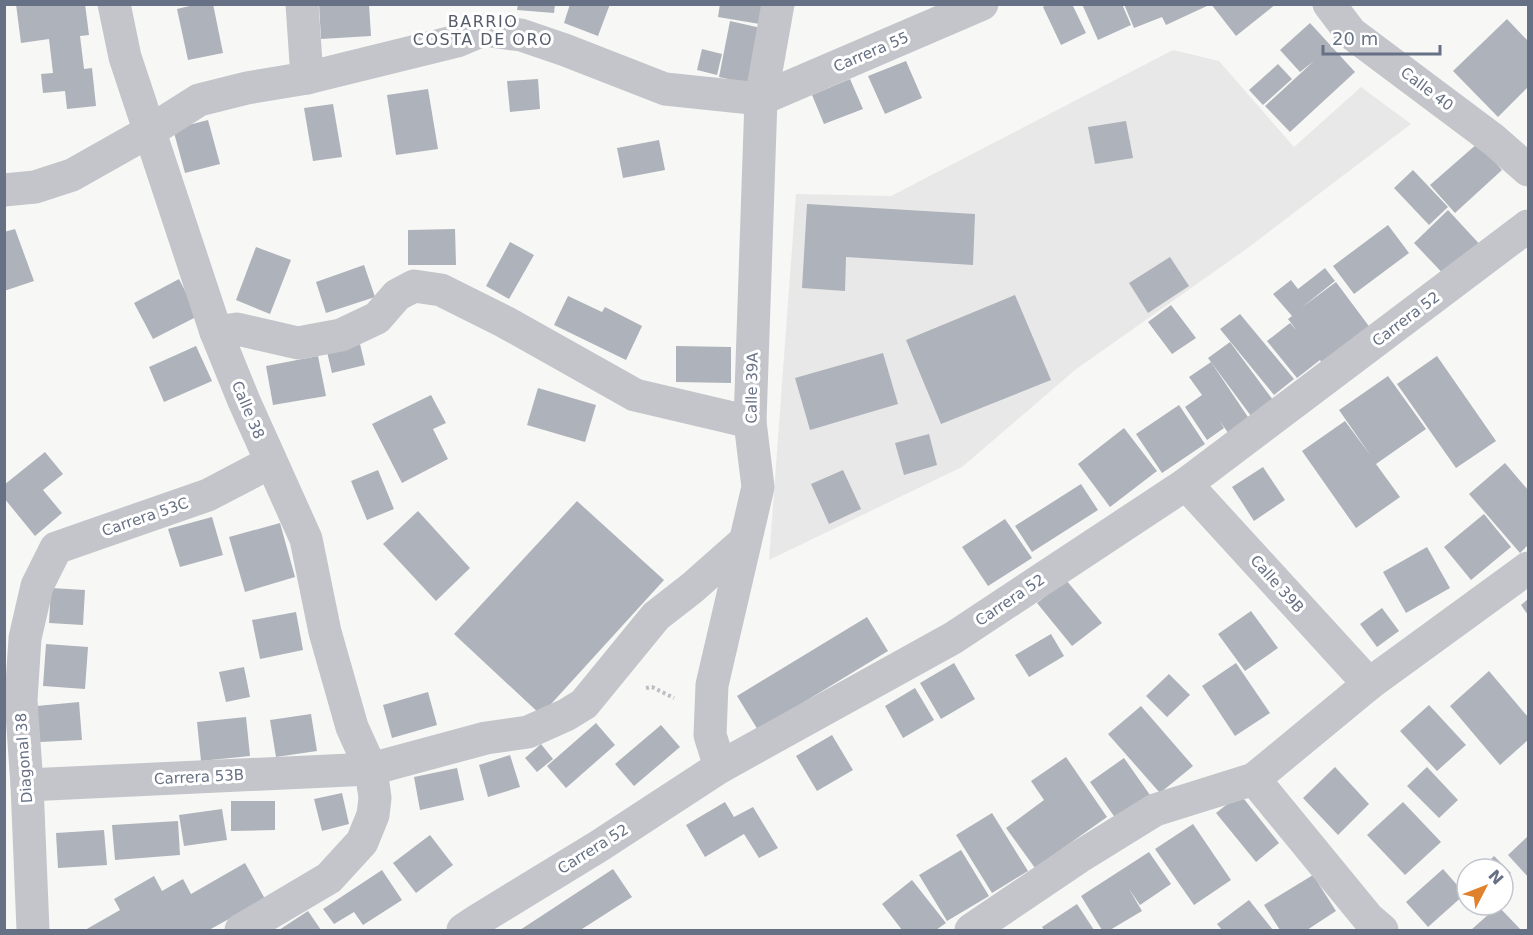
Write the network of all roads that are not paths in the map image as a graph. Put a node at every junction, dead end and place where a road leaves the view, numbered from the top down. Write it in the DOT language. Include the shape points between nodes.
graph roads {
  1 [pos="114,4"];
  2 [pos="302,4"];
  3 [pos="778,4"];
  4 [pos="982,4"];
  5 [pos="1329,4"];
  6 [pos="480,17"];
  7 [pos="307,78"];
  8 [pos="761,99"];
  9 [pos="150,132"];
  10 [pos="1528,170"];
  11 [pos="4,190"];
  12 [pos="1528,226"];
  13 [pos="216,332"];
  14 [pos="750,422"];
  15 [pos="271,462"];
  16 [pos="1186,484"];
  17 [pos="744,542"];
  18 [pos="1528,568"];
  19 [pos="37,586"];
  20 [pos="693,588"];
  21 [pos="727,626"];
  22 [pos="1369,684"];
  23 [pos="720,767"];
  24 [pos="370,769"];
  25 [pos="1254,779"];
  26 [pos="27,785"];
  27 [pos="1366,926"];
  28 [pos="33,930"];
  29 [pos="241,930"];
  30 [pos="463,930"];
  31 [pos="971,930"];
  1 -- 9 [label="street, Calle 38" via="125,57"];
  2 -- 7 [label="street"];
  3 -- 8 [label="street, Calle 39A"];
  4 -- 8 [label="street, Carrera 55"];
  5 -- 10 [label="street, Calle 40" via="1351,33"];
  6 -- 7 [label="street" via="458,41"];
  6 -- 8 [label="street" via="665,89"];
  7 -- 9 [label="street" via="199,100"];
  8 -- 14 [label="street, Calle 39A"];
  9 -- 11 [label="street" via="72,176 34,187"];
  9 -- 13 [label="street, Calle 38"];
  12 -- 16 [label="street, Carrera 52"];
  13 -- 14 [label="street" via="237,329 298,343 341,335 377,318 397,295 414,286 441,290 635,395"];
  13 -- 15 [label="street, Calle 38"];
  14 -- 17 [label="street, Calle 39A" via="758,487"];
  15 -- 19 [label="street, Carrera 53C" via="208,495 56,548"];
  15 -- 24 [label="street, Calle 38" via="306,539 325,632 352,727"];
  16 -- 22 [label="street, Calle 39B"];
  16 -- 23 [label="street, Carrera 52" via="953,638"];
  17 -- 20 [label="street, Carrera 53B"];
  17 -- 21 [label="street, Calle 39A"];
  18 -- 22 [label="street"];
  19 -- 26 [label="street, Diagonal 38" via="25,638 21,700"];
  20 -- 21 [label="street" via="709,592 721,608"];
  20 -- 24 [label="street, Carrera 53B" via="656,616 584,704 566,715 528,732 486,738"];
  21 -- 23 [label="street, Calle 39A" via="712,685 710,735"];
  22 -- 25 [label="street"];
  23 -- 30 [label="street, Carrera 52"];
  24 -- 26 [label="street, Carrera 53B"];
  24 -- 29 [label="street, Calle 38" via="375,798 363,842 329,879"];
  25 -- 27 [label="street"];
  25 -- 31 [label="street" via="1155,810"];
  26 -- 28 [label="street, Diagonal 38"];
}
